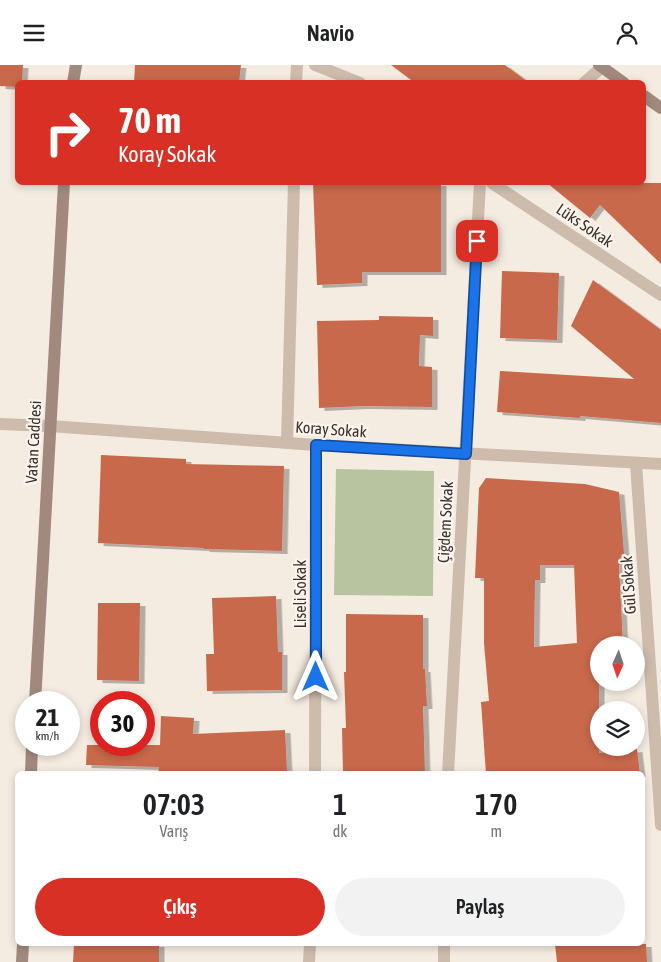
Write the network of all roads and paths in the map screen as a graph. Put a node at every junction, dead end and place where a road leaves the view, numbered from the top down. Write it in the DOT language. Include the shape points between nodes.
graph roads {
  1 [pos="76,65"];
  2 [pos="297,65"];
  3 [pos="315,65"];
  4 [pos="600,66"];
  5 [pos="74,80"];
  6 [pos="296,80"];
  7 [pos="352,80"];
  8 [pos="587,80"];
  9 [pos="620,80"];
  10 [pos="646,97"];
  11 [pos="661,108"];
  12 [pos="64,185"];
  13 [pos="294,185"];
  14 [pos="480,185"];
  15 [pos="495,185"];
  16 [pos="661,295"];
  17 [pos="0,424"];
  18 [pos="50,426"];
  19 [pos="287,443"];
  20 [pos="316,445"];
  21 [pos="466,454"];
  22 [pos="636,464"];
  23 [pos="661,464"];
  24 [pos="36,691"];
  25 [pos="32,756"];
  26 [pos="31,771"];
  27 [pos="315,771"];
  28 [pos="448,771"];
  29 [pos="661,825"];
  30 [pos="22,946"];
  31 [pos="310,946"];
  32 [pos="444,946"];
  33 [pos="22,962"];
  34 [pos="310,962"];
  35 [pos="444,962"];
  1 -- 5 [label="main road"];
  2 -- 6 [label="street"];
  3 -- 7 [label="street"];
  4 -- 8 [label="street"];
  4 -- 9 [label="main road"];
  10 -- 11 [label="main road"];
  12 -- 18 [label="main road, Vatan Caddesi"];
  13 -- 19 [label="street"];
  14 -- 21 [label="street, Çiğdem Sokak"];
  15 -- 16 [label="street, Lüks Sokak"];
  17 -- 18 [label="street, Koray Sokak"];
  18 -- 19 [label="street, Koray Sokak"];
  18 -- 24 [label="main road, Vatan Caddesi"];
  19 -- 20 [label="street, Koray Sokak"];
  20 -- 21 [label="street, Koray Sokak"];
  20 -- 27 [label="street, Liseli Sokak"];
  21 -- 22 [label="street, Koray Sokak"];
  21 -- 28 [label="street, Çiğdem Sokak"];
  22 -- 23 [label="street, Koray Sokak"];
  22 -- 29 [label="street, Gül Sokak"];
  25 -- 26 [label="main road"];
  30 -- 33 [label="main road"];
  31 -- 34 [label="street"];
  32 -- 35 [label="street"];
}
